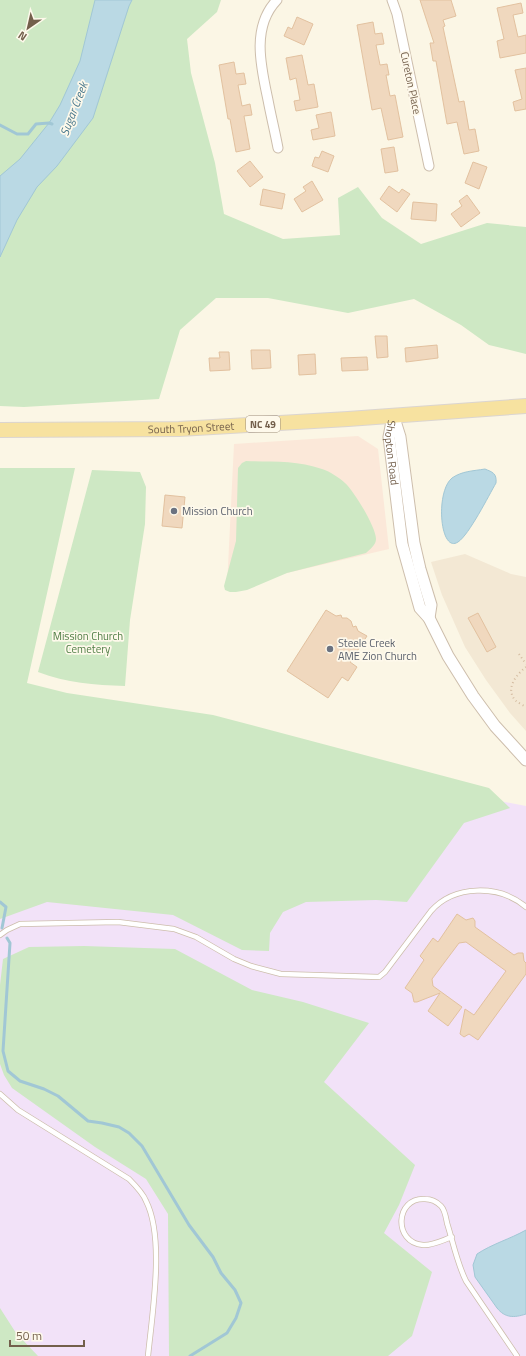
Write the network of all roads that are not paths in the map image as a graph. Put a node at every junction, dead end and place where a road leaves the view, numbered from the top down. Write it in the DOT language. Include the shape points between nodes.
graph roads {
  1 [pos="277,0"];
  2 [pos="392,0"];
  3 [pos="278,148"];
  4 [pos="429,166"];
  5 [pos="526,406"];
  6 [pos="393,416"];
  7 [pos="0,430"];
  8 [pos="526,760"];
  9 [pos="526,907"];
  10 [pos="0,935"];
  11 [pos="0,1094"];
  12 [pos="452,1237"];
  13 [pos="148,1356"];
  14 [pos="516,1356"];
  1 -- 3 [label="street" via="268,13 263,28 260,59"];
  2 -- 4 [label="street, Cureton Place"];
  5 -- 6 [label="main road, South Tryon Street / NC 49"];
  6 -- 7 [label="main road, South Tryon Street / NC 49" via="180,429"];
  6 -- 8 [label="street, Shopton Road" via="389,437 402,544 420,608 429,618 448,656 473,696 495,726"];
  9 -- 10 [label="lane" via="508,896 485,891 471,891 447,898 430,911 379,977 281,974 234,960 185,932 118,922 20,924"];
  11 -- 13 [label="lane" via="18,1110 130,1179 146,1200 151,1212 156,1255"];
  12 -- 12 [label="lane" via="430,1245 414,1243 408,1239 401,1226 403,1211 421,1198 436,1202 442,1207"];
  12 -- 14 [label="lane" via="466,1281"];
}
